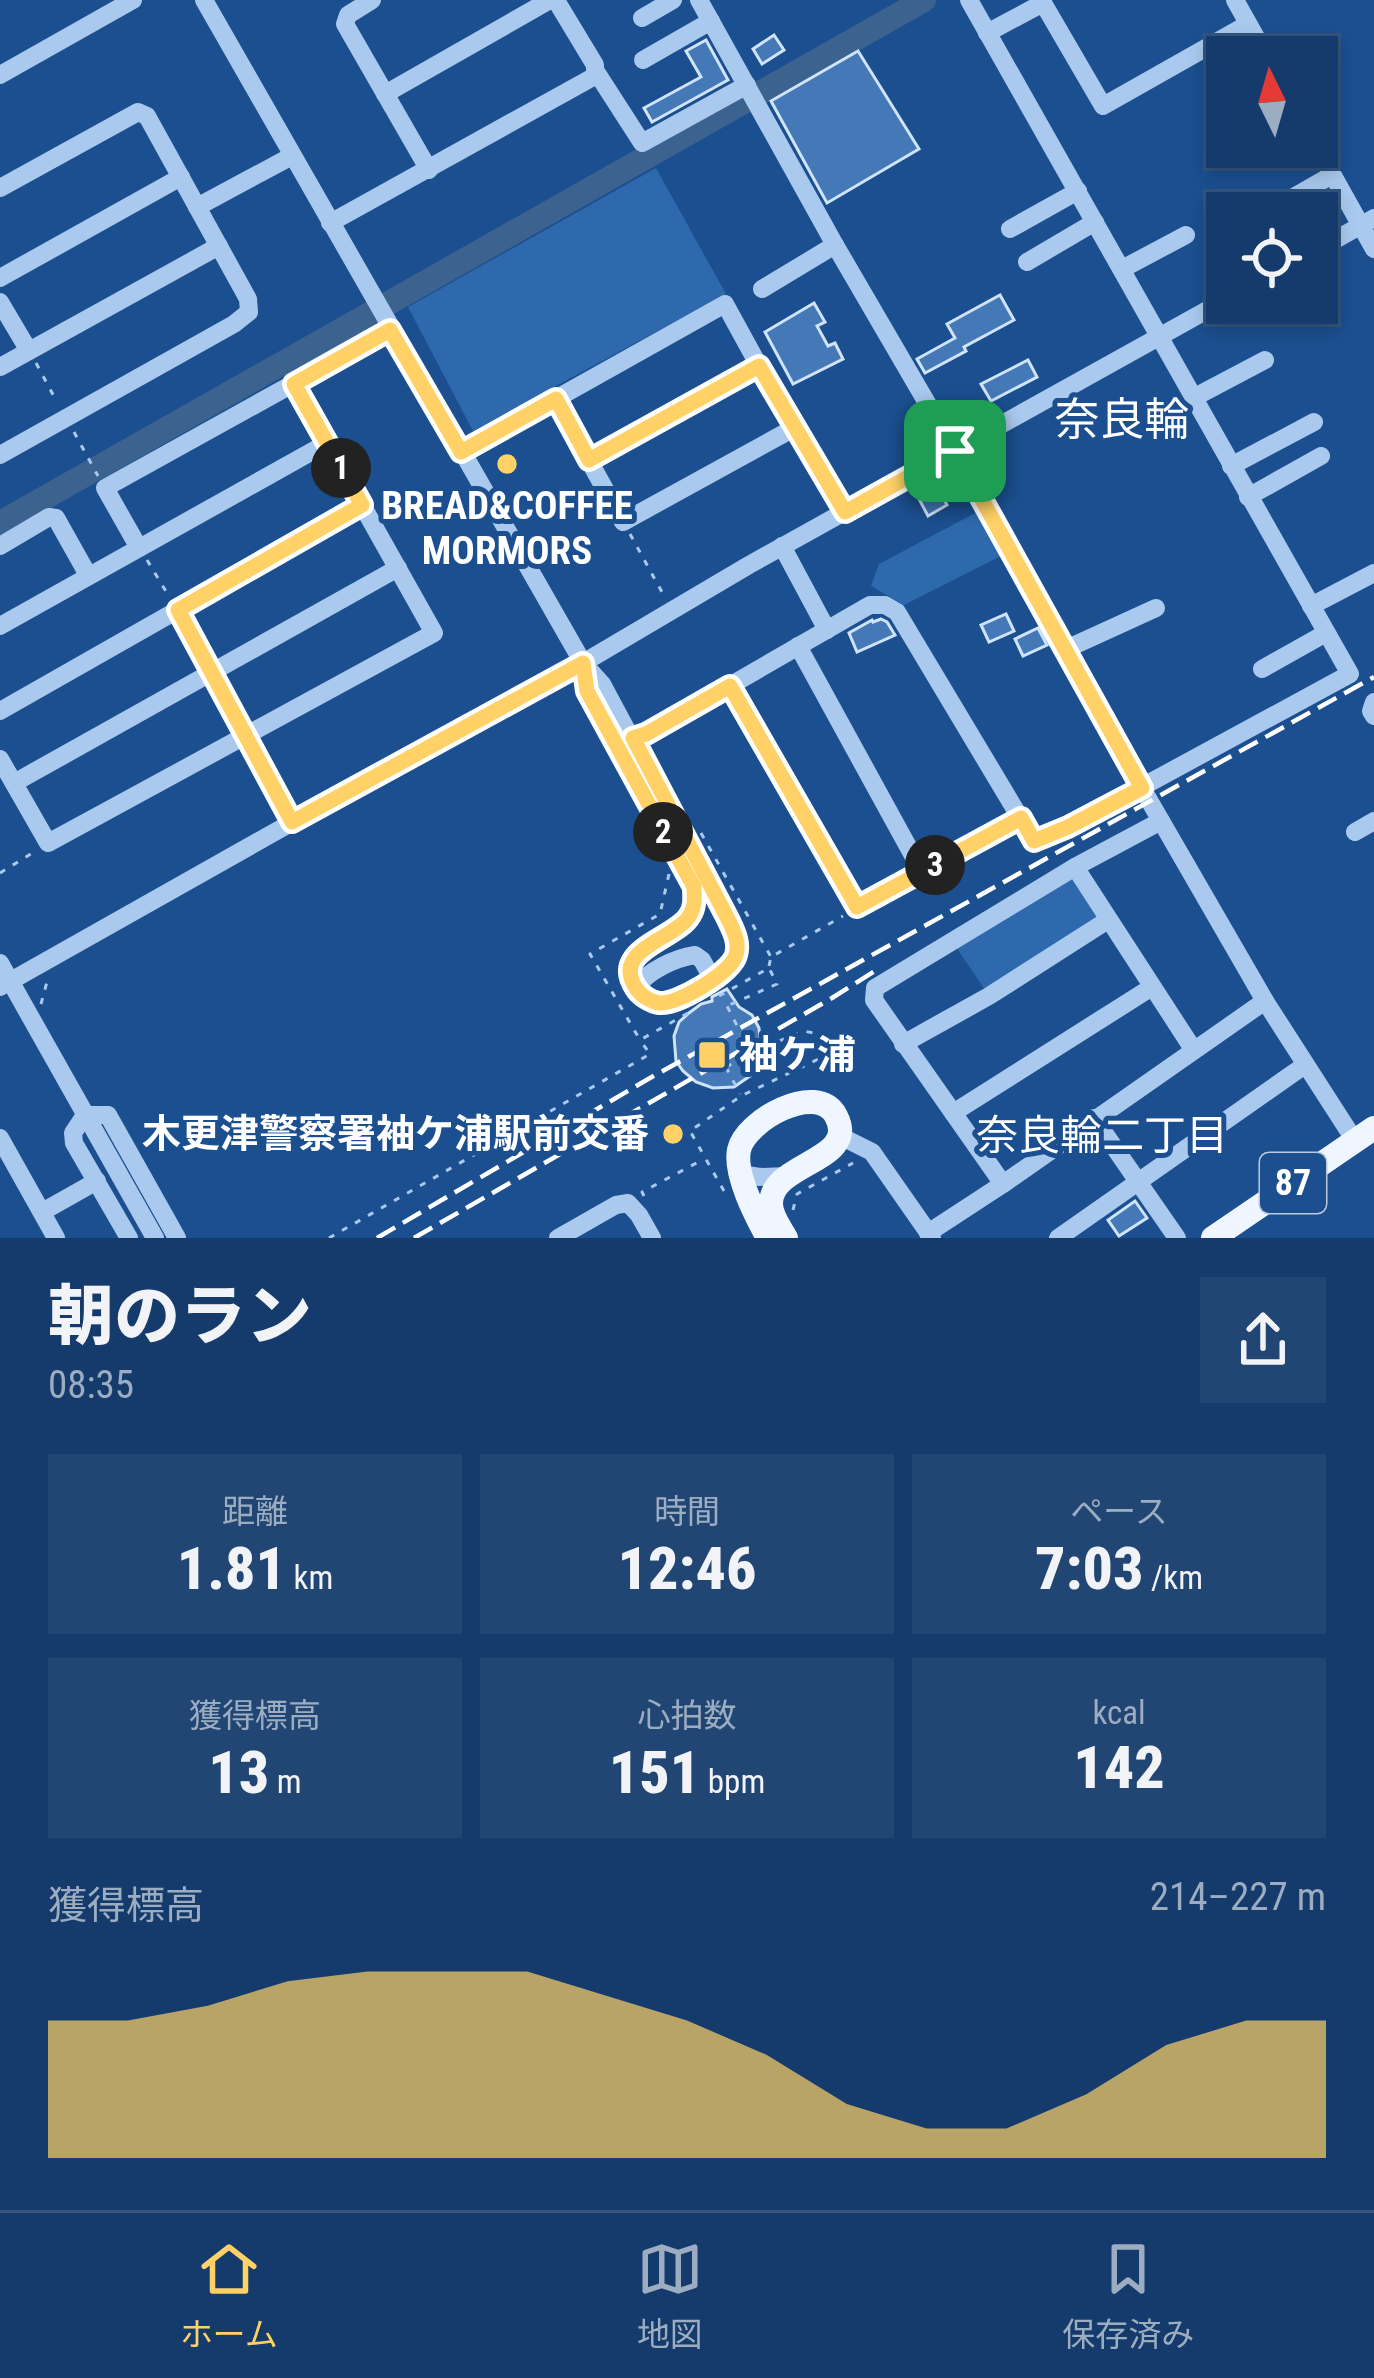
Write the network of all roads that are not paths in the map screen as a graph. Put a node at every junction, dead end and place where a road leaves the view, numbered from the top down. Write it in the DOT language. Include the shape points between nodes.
graph roads {
  1 [pos="133,0"];
  2 [pos="204,0"];
  3 [pos="372,0"];
  4 [pos="551,0"];
  5 [pos="673,0"];
  6 [pos="699,0"];
  7 [pos="969,0"];
  8 [pos="1235,0"];
  9 [pos="1047,2"];
  10 [pos="642,18"];
  11 [pos="710,21"];
  12 [pos="1248,24"];
  13 [pos="987,34"];
  14 [pos="1255,36"];
  15 [pos="643,60"];
  16 [pos="595,70"];
  17 [pos="0,76"];
  18 [pos="747,85"];
  19 [pos="385,94"];
  20 [pos="292,156"];
  21 [pos="1328,168"];
  22 [pos="429,170"];
  23 [pos="1332,175"];
  24 [pos="181,177"];
  25 [pos="0,188"];
  26 [pos="1078,191"];
  27 [pos="1302,192"];
  28 [pos="197,207"];
  29 [pos="1095,222"];
  30 [pos="1367,222"];
  31 [pos="329,223"];
  32 [pos="1010,230"];
  33 [pos="1186,235"];
  34 [pos="1338,238"];
  35 [pos="835,245"];
  36 [pos="219,247"];
  37 [pos="1374,249"];
  38 [pos="1027,262"];
  39 [pos="1122,269"];
  40 [pos="0,278"];
  41 [pos="762,289"];
  42 [pos="0,302"];
  43 [pos="1206,310"];
  44 [pos="390,330"];
  45 [pos="1159,336"];
  46 [pos="29,351"];
  47 [pos="1265,360"];
  48 [pos="0,367"];
  49 [pos="294,384"];
  50 [pos="1193,398"];
  51 [pos="556,399"];
  52 [pos="1314,422"];
  53 [pos="327,443"];
  54 [pos="955,451"];
  55 [pos="461,452"];
  56 [pos="0,455"];
  57 [pos="1321,456"];
  58 [pos="589,460"];
  59 [pos="1231,466"];
  60 [pos="1248,497"];
  61 [pos="362,505"];
  62 [pos="845,512"];
  63 [pos="0,546"];
  64 [pos="782,546"];
  65 [pos="140,548"];
  66 [pos="398,568"];
  67 [pos="1374,573"];
  68 [pos="88,575"];
  69 [pos="1311,606"];
  70 [pos="1156,608"];
  71 [pos="178,610"];
  72 [pos="0,626"];
  73 [pos="827,629"];
  74 [pos="1326,633"];
  75 [pos="798,646"];
  76 [pos="1064,650"];
  77 [pos="583,663"];
  78 [pos="1262,669"];
  79 [pos="212,672"];
  80 [pos="730,686"];
  81 [pos="1374,702"];
  82 [pos="0,711"];
  83 [pos="1374,716"];
  84 [pos="246,736"];
  85 [pos="633,738"];
  86 [pos="0,759"];
  87 [pos="14,783"];
  88 [pos="1142,788"];
  89 [pos="1021,818"];
  90 [pos="1161,821"];
  91 [pos="1374,821"];
  92 [pos="292,822"];
  93 [pos="1355,832"];
  94 [pos="1075,867"];
  95 [pos="922,872"];
  96 [pos="689,918"];
  97 [pos="728,919"];
  98 [pos="1108,920"];
  99 [pos="3,978"];
  100 [pos="1152,987"];
  101 [pos="636,988"];
  102 [pos="713,989"];
  103 [pos="1264,1001"];
  104 [pos="903,1044"];
  105 [pos="1193,1049"];
  106 [pos="1304,1065"];
  107 [pos="953,1113"];
  108 [pos="85,1115"];
  109 [pos="1094,1118"];
  110 [pos="1364,1134"];
  111 [pos="840,1136"];
  112 [pos="0,1138"];
  113 [pos="740,1174"];
  114 [pos="787,1175"];
  115 [pos="1138,1180"];
  116 [pos="97,1181"];
  117 [pos="1003,1184"];
  118 [pos="42,1212"];
  119 [pos="789,1226"];
  120 [pos="930,1235"];
  121 [pos="56,1238"];
  122 [pos="129,1238"];
  123 [pos="155,1238"];
  124 [pos="177,1238"];
  125 [pos="558,1238"];
  126 [pos="652,1238"];
  127 [pos="768,1238"];
  128 [pos="1058,1238"];
  129 [pos="1177,1238"];
  130 [pos="1213,1238"];
  1 -- 17 [label="street"];
  2 -- 20 [label="street"];
  3 -- 19 [label="street" via="345,24"];
  4 -- 16 [label="street"];
  4 -- 19 [label="street"];
  5 -- 10 [label="street"];
  6 -- 11 [label="street"];
  7 -- 13 [label="street"];
  8 -- 12 [label="street"];
  9 -- 12 [label="street" via="1102,106"];
  9 -- 13 [label="street"];
  11 -- 15 [label="street"];
  11 -- 18 [label="street"];
  12 -- 14 [label="street"];
  13 -- 26 [label="street"];
  16 -- 18 [label="street" via="642,142"];
  16 -- 22 [label="street"];
  18 -- 35 [label="street"];
  19 -- 22 [label="street"];
  20 -- 28 [label="street"];
  20 -- 31 [label="street"];
  21 -- 23 [label="street"];
  22 -- 31 [label="street"];
  23 -- 27 [label="street"];
  23 -- 30 [label="street"];
  24 -- 25 [label="street" via="138,112"];
  24 -- 28 [label="street"];
  24 -- 40 [label="street"];
  26 -- 29 [label="street"];
  26 -- 32 [label="street"];
  28 -- 36 [label="street"];
  29 -- 38 [label="street"];
  29 -- 39 [label="street"];
  30 -- 34 [label="street"];
  30 -- 37 [label="street"];
  31 -- 44 [label="street"];
  33 -- 39 [label="street"];
  35 -- 41 [label="street"];
  35 -- 54 [label="street"];
  36 -- 46 [label="street"];
  36 -- 56 [label="street" via="249,312"];
  39 -- 45 [label="street"];
  42 -- 46 [label="street"];
  43 -- 45 [label="street"];
  44 -- 49 [label="street"];
  44 -- 55 [label="street"];
  45 -- 50 [label="street"];
  45 -- 54 [label="street"];
  46 -- 48 [label="street"];
  47 -- 50 [label="street"];
  49 -- 53 [label="street"];
  49 -- 65 [label="street" via="105,488"];
  50 -- 59 [label="street"];
  51 -- 55 [label="street"];
  51 -- 58 [label="street"];
  51 -- 58 [label="street" via="724,304 759,366"];
  52 -- 59 [label="street"];
  53 -- 61 [label="street"];
  53 -- 65 [label="street"];
  54 -- 62 [label="street"];
  54 -- 76 [label="street"];
  55 -- 77 [label="street"];
  57 -- 60 [label="street"];
  58 -- 62 [label="street" via="623,522 794,428"];
  59 -- 60 [label="street"];
  60 -- 69 [label="street"];
  61 -- 66 [label="street"];
  61 -- 71 [label="street"];
  62 -- 64 [label="street"];
  63 -- 68 [label="street" via="56,518"];
  64 -- 73 [label="street"];
  64 -- 77 [label="street"];
  65 -- 68 [label="street"];
  66 -- 79 [label="street"];
  66 -- 84 [label="street" via="434,633"];
  67 -- 69 [label="street"];
  68 -- 72 [label="street"];
  69 -- 74 [label="street"];
  70 -- 76 [label="street"];
  71 -- 79 [label="street"];
  71 -- 82 [label="street"];
  73 -- 75 [label="street"];
  73 -- 89 [label="street" via="869,605 897,612"];
  74 -- 78 [label="street"];
  74 -- 88 [label="street" via="1350,674"];
  75 -- 80 [label="street"];
  75 -- 95 [label="street"];
  76 -- 88 [label="street"];
  77 -- 85 [label="street"];
  77 -- 92 [label="street"];
  77 -- 96 [label="street" via="587,691 694,887"];
  79 -- 87 [label="street"];
  80 -- 85 [label="street"];
  80 -- 95 [label="street" via="857,907"];
  81 -- 83 [label="street"];
  84 -- 87 [label="street" via="48,843"];
  84 -- 92 [label="street"];
  85 -- 97 [label="street"];
  86 -- 87 [label="street"];
  88 -- 89 [label="street" via="1034,841"];
  88 -- 90 [label="street"];
  89 -- 95 [label="street"];
  90 -- 94 [label="street"];
  90 -- 103 [label="street"];
  91 -- 93 [label="street"];
  92 -- 99 [label="street"];
  94 -- 98 [label="street"];
  94 -- 104 [label="street" via="874,988"];
  96 -- 97 [label="street"];
  96 -- 101 [label="street" via="637,952"];
  97 -- 102 [label="street" via="736,955"];
  98 -- 100 [label="street"];
  98 -- 104 [label="street"];
  99 -- 108 [label="street"];
  100 -- 105 [label="street"];
  100 -- 107 [label="street"];
  101 -- 102 [label="street" via="657,1003"];
  101 -- 102 [label="street" via="695,955"];
  103 -- 105 [label="street"];
  103 -- 106 [label="street"];
  104 -- 107 [label="street"];
  105 -- 109 [label="street"];
  106 -- 110 [label="street"];
  106 -- 115 [label="street"];
  107 -- 117 [label="street"];
  108 -- 116 [label="street" via="74,1143"];
  108 -- 123 [label="street"];
  108 -- 124 [label="street" via="108,1114"];
  109 -- 115 [label="street"];
  109 -- 117 [label="street"];
  110 -- 130 [label="main road, 87"];
  111 -- 113 [label="main road" via="833,1110 798,1102 743,1138"];
  111 -- 114 [label="main road" via="828,1153"];
  111 -- 120 [label="street" via="872,1152"];
  112 -- 118 [label="street"];
  113 -- 114 [label="street"];
  113 -- 127 [label="main road"];
  114 -- 119 [label="main road" via="771,1202 773,1216"];
  115 -- 128 [label="street"];
  115 -- 129 [label="street"];
  116 -- 118 [label="street"];
  116 -- 122 [label="street"];
  117 -- 120 [label="street"];
  118 -- 121 [label="street"];
  125 -- 126 [label="street" via="628,1203"];
}
